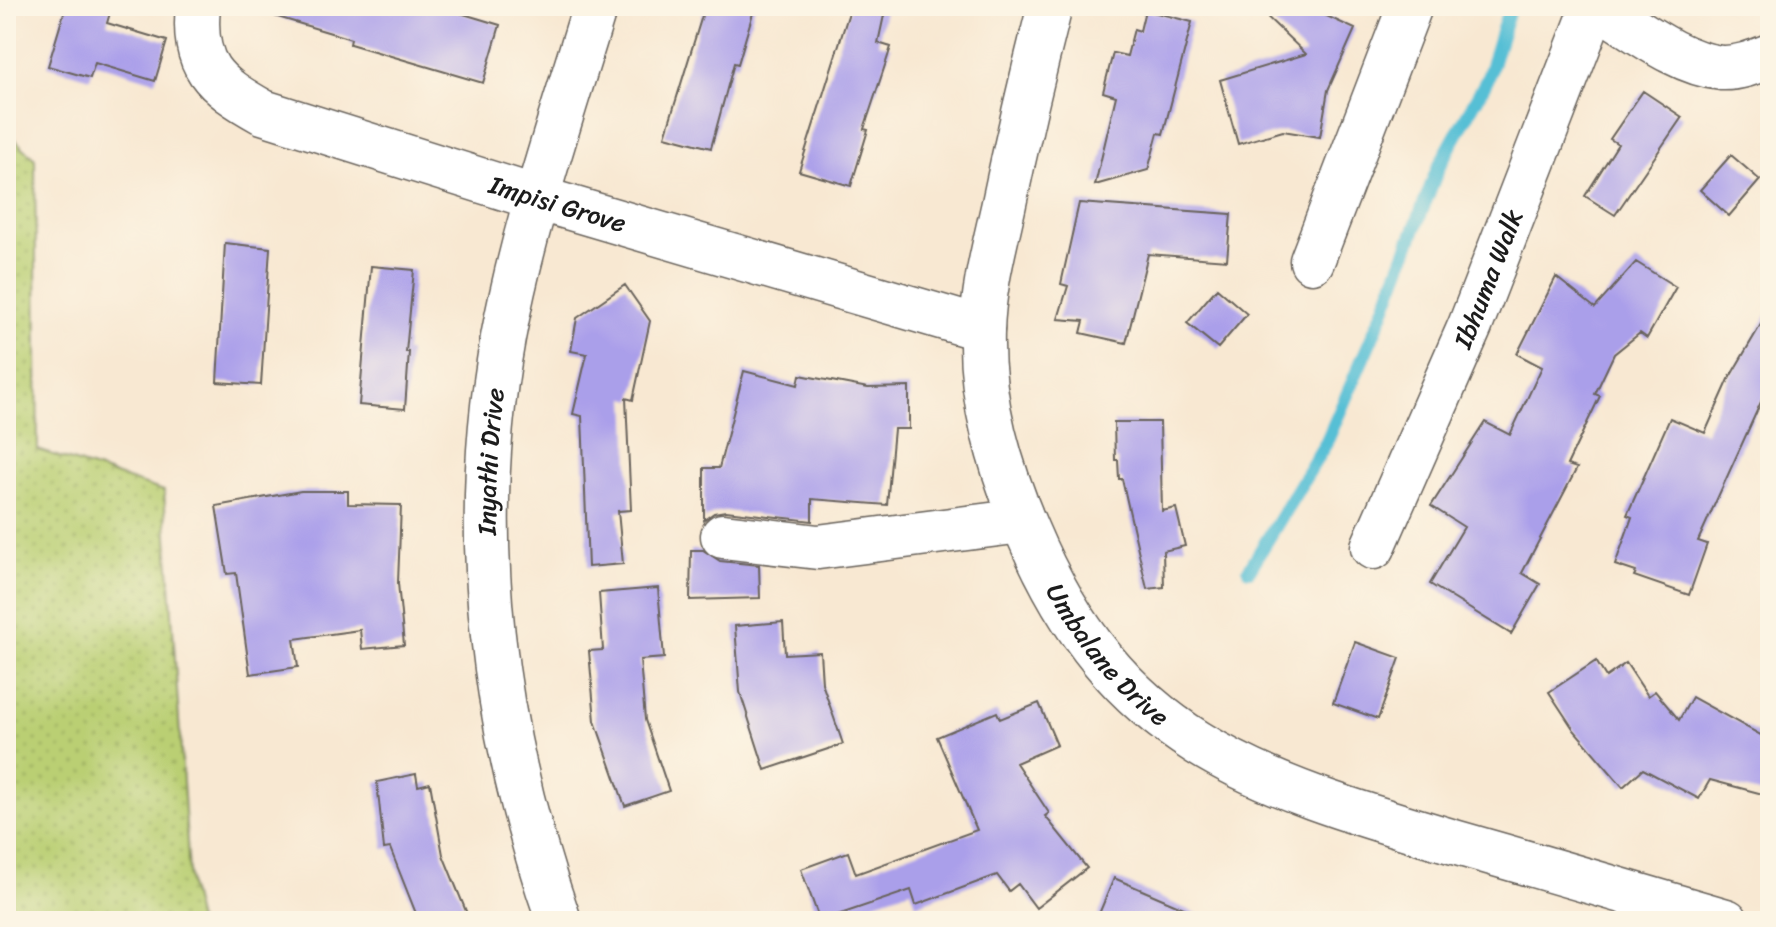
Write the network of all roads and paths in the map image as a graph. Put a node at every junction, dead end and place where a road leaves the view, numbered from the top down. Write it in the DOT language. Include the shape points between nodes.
graph roads {
  1 [pos="595,6"];
  2 [pos="1050,6"];
  3 [pos="1410,6"];
  4 [pos="1596,6"];
  5 [pos="198,7"];
  6 [pos="1770,56"];
  7 [pos="537,198"];
  8 [pos="1312,261"];
  9 [pos="982,329"];
  10 [pos="1022,521"];
  11 [pos="723,536"];
  12 [pos="1373,547"];
  13 [pos="559,921"];
  14 [pos="1726,921"];
  1 -- 7 [label="street, Inyathi Drive"];
  2 -- 9 [label="street, Umbalane Drive" via="989,271"];
  3 -- 8 [label="street"];
  4 -- 6 [label="street, Ibhuma Walk" via="1700,63 1745,66"];
  4 -- 12 [label="street, Ibhuma Walk" via="1470,326"];
  5 -- 7 [label="street, Impisi Grove" via="197,48 206,68 226,91 263,112"];
  7 -- 9 [label="street, Impisi Grove"];
  7 -- 13 [label="street, Inyathi Drive" via="503,339 491,425 488,599 513,771"];
  9 -- 10 [label="street, Umbalane Drive" via="989,418"];
  10 -- 11 [label="street" via="818,547"];
  10 -- 14 [label="street, Umbalane Drive" via="1072,623 1109,672 1159,717 1208,750 1322,803"];
}
